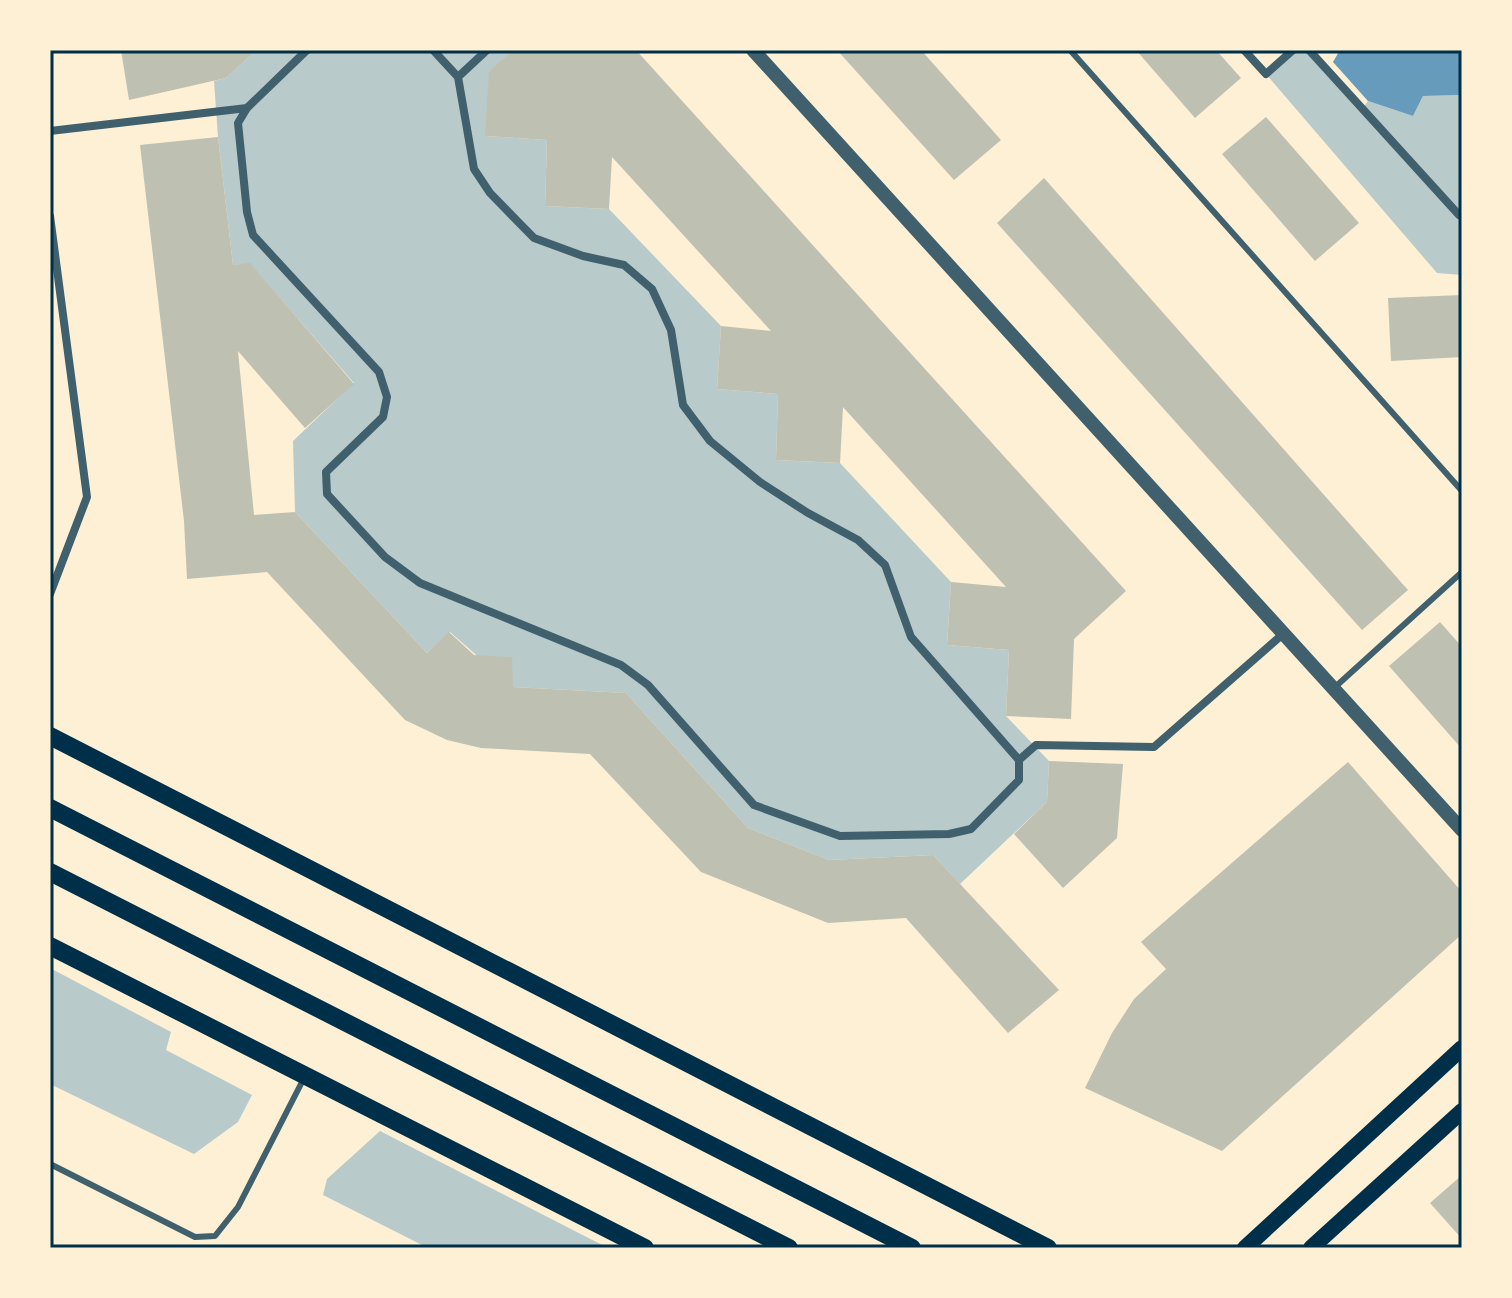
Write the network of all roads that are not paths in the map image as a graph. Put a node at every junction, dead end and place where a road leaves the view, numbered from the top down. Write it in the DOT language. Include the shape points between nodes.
graph roads {
  1 [pos="307,50"];
  2 [pos="433,50"];
  3 [pos="487,50"];
  4 [pos="753,50"];
  5 [pos="1070,50"];
  6 [pos="1244,50"];
  7 [pos="1293,50"];
  8 [pos="1309,50"];
  9 [pos="458,77"];
  10 [pos="247,108"];
  11 [pos="50,131"];
  12 [pos="1462,212"];
  13 [pos="50,216"];
  14 [pos="1462,491"];
  15 [pos="1462,572"];
  16 [pos="50,594"];
  17 [pos="1283,634"];
  18 [pos="1334,689"];
  19 [pos="50,736"];
  20 [pos="1019,760"];
  21 [pos="50,808"];
  22 [pos="1462,830"];
  23 [pos="50,872"];
  24 [pos="50,946"];
  25 [pos="1462,1048"];
  26 [pos="306,1075"];
  27 [pos="1462,1111"];
  28 [pos="50,1164"];
  29 [pos="645,1248"];
  30 [pos="789,1248"];
  31 [pos="912,1248"];
  32 [pos="1048,1248"];
  33 [pos="1245,1248"];
  34 [pos="1311,1248"];
  1 -- 10 [label="street"];
  2 -- 9 [label="street"];
  3 -- 9 [label="street"];
  4 -- 17 [label="street"];
  5 -- 14 [label="lane"];
  6 -- 7 [label="street" via="1266,74"];
  8 -- 12 [label="street" via="1459,215"];
  9 -- 20 [label="street" via="474,169 490,193 534,238 624,265 652,289 671,330 683,405 710,441 760,482 858,540 885,565 911,637"];
  10 -- 11 [label="street"];
  10 -- 20 [label="street" via="238,123 253,235 379,372 387,397 383,417 326,472 327,494 385,557 420,583 621,665 648,685 754,805 840,836 971,829 1019,780"];
  13 -- 16 [label="street" via="87,497"];
  15 -- 18 [label="lane"];
  17 -- 18 [label="street"];
  17 -- 20 [label="street" via="1154,747 1036,745"];
  18 -- 22 [label="street"];
  19 -- 32 [label="main road"];
  21 -- 31 [label="main road"];
  23 -- 30 [label="main road"];
  24 -- 26 [label="main road"];
  25 -- 33 [label="main road"];
  26 -- 28 [label="lane" via="238,1207 215,1236 195,1237"];
  26 -- 29 [label="main road"];
  27 -- 34 [label="main road"];
}
